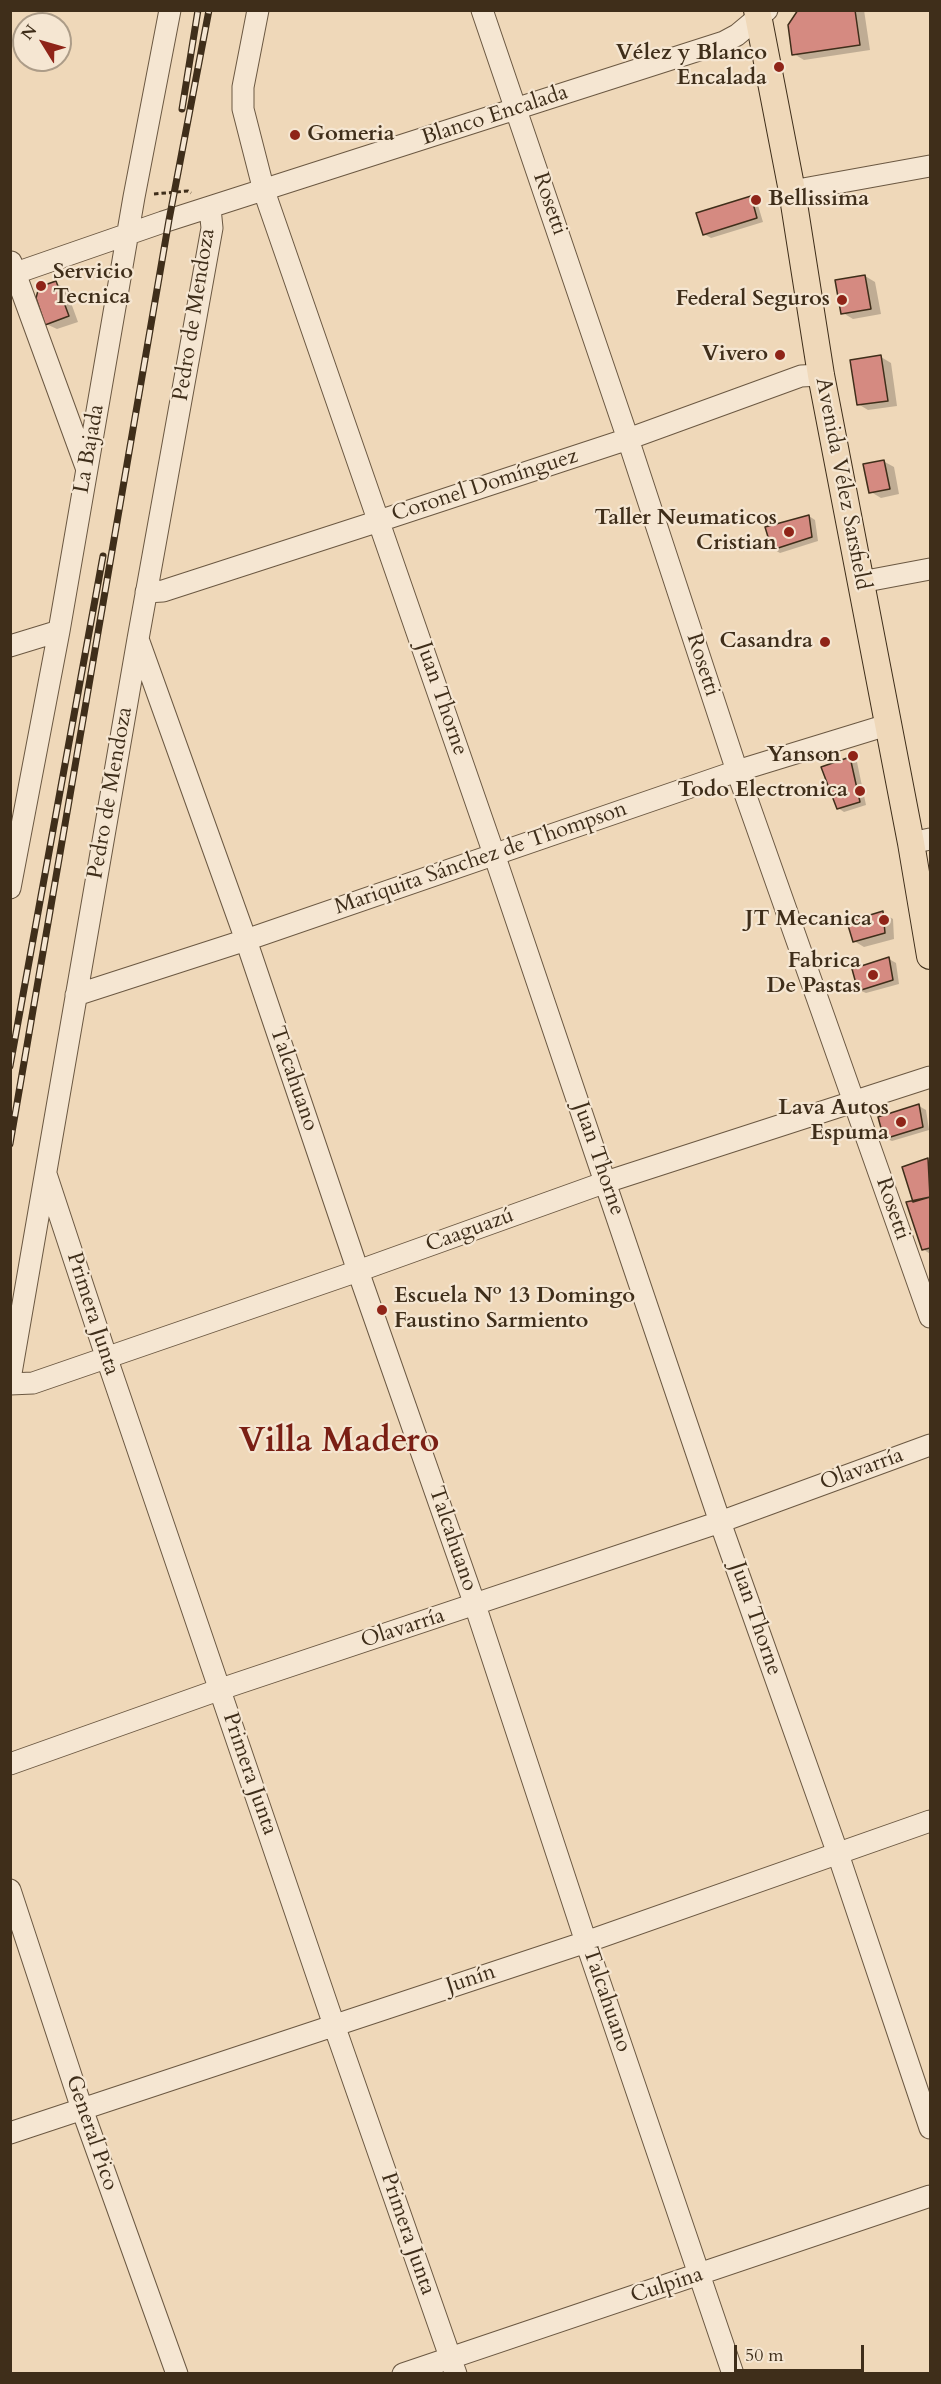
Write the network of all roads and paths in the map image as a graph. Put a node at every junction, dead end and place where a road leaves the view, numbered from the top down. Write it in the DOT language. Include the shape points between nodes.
graph roads {
  1 [pos="170,10"];
  2 [pos="258,10"];
  3 [pos="482,10"];
  4 [pos="761,13"];
  5 [pos="517,110"];
  6 [pos="930,166"];
  7 [pos="188,191"];
  8 [pos="264,191"];
  9 [pos="792,191"];
  10 [pos="134,197"];
  11 [pos="210,208"];
  12 [pos="128,235"];
  13 [pos="12,270"];
  14 [pos="821,375"];
  15 [pos="628,439"];
  16 [pos="86,468"];
  17 [pos="379,521"];
  18 [pos="930,569"];
  19 [pos="861,582"];
  20 [pos="146,592"];
  21 [pos="59,631"];
  22 [pos="138,639"];
  23 [pos="10,646"];
  24 [pos="887,725"];
  25 [pos="737,771"];
  26 [pos="921,841"];
  27 [pos="494,854"];
  28 [pos="10,888"];
  29 [pos="246,940"];
  30 [pos="930,956"];
  31 [pos="76,995"];
  32 [pos="930,1077"];
  33 [pos="855,1102"];
  34 [pos="46,1174"];
  35 [pos="606,1182"];
  36 [pos="358,1271"];
  37 [pos="930,1317"];
  38 [pos="107,1359"];
  39 [pos="10,1379"];
  40 [pos="10,1384"];
  41 [pos="930,1445"];
  42 [pos="720,1522"];
  43 [pos="475,1605"];
  44 [pos="221,1689"];
  45 [pos="10,1764"];
  46 [pos="930,1821"];
  47 [pos="838,1854"];
  48 [pos="10,1890"];
  49 [pos="586,1942"];
  50 [pos="334,2025"];
  51 [pos="82,2109"];
  52 [pos="930,2128"];
  53 [pos="10,2133"];
  54 [pos="930,2196"];
  55 [pos="700,2275"];
  56 [pos="453,2365"];
  57 [pos="177,2373"];
  58 [pos="403,2373"];
  59 [pos="733,2373"];
  1 -- 10 [label="street, La Bajada"];
  2 -- 8 [label="street" via="243,87 243,110"];
  3 -- 5 [label="street, Rosetti"];
  4 -- 5 [label="street, Blanco Encalada" via="724,42"];
  4 -- 9 [label="main road, Avenida Vélez Sarsfield"];
  5 -- 8 [label="street, Blanco Encalada"];
  5 -- 15 [label="street, Rosetti"];
  6 -- 9 [label="street"];
  7 -- 10 [label="path"];
  8 -- 11 [label="street, Blanco Encalada"];
  8 -- 17 [label="street, Juan Thorne"];
  9 -- 14 [label="main road, Avenida Vélez Sarsfield"];
  10 -- 12 [label="street, La Bajada"];
  11 -- 12 [label="street, Blanco Encalada"];
  11 -- 20 [label="street, Pedro de Mendoza" via="212,228"];
  12 -- 13 [label="street, Blanco Encalada"];
  12 -- 16 [label="street, La Bajada"];
  13 -- 16 [label="street"];
  14 -- 15 [label="street, Coronel Domínguez" via="801,376"];
  14 -- 19 [label="main road, Avenida Vélez Sarsfield"];
  15 -- 17 [label="street, Coronel Domínguez"];
  15 -- 25 [label="street, Rosetti"];
  16 -- 21 [label="street, La Bajada"];
  17 -- 20 [label="street, Coronel Domínguez" via="163,591"];
  17 -- 27 [label="street, Juan Thorne"];
  18 -- 19 [label="street"];
  19 -- 24 [label="main road, Avenida Vélez Sarsfield"];
  20 -- 22 [label="street, Pedro de Mendoza"];
  21 -- 23 [label="street"];
  21 -- 28 [label="street, La Bajada"];
  22 -- 29 [label="street, Talcahuano"];
  22 -- 31 [label="street, Pedro de Mendoza"];
  24 -- 25 [label="street, Mariquita Sánchez de Thompson"];
  24 -- 26 [label="main road, Avenida Vélez Sarsfield"];
  25 -- 27 [label="street, Mariquita Sánchez de Thompson"];
  25 -- 33 [label="street, Rosetti"];
  26 -- 30 [label="main road, Avenida Vélez Sarsfield"];
  27 -- 29 [label="street, Mariquita Sánchez de Thompson"];
  27 -- 35 [label="street, Juan Thorne"];
  29 -- 31 [label="street, Mariquita Sánchez de Thompson"];
  29 -- 36 [label="street, Talcahuano"];
  31 -- 34 [label="street, Pedro de Mendoza"];
  32 -- 33 [label="street, Caaguazú"];
  33 -- 35 [label="street, Caaguazú"];
  33 -- 37 [label="street, Rosetti"];
  34 -- 38 [label="street, Primera Junta"];
  34 -- 39 [label="street, Pedro de Mendoza"];
  35 -- 36 [label="street, Caaguazú"];
  35 -- 42 [label="street, Juan Thorne"];
  36 -- 38 [label="street, Caaguazú"];
  36 -- 43 [label="street, Talcahuano"];
  38 -- 40 [label="street, Caaguazú" via="33,1383"];
  38 -- 44 [label="street, Primera Junta"];
  41 -- 42 [label="street, Olavarría"];
  42 -- 43 [label="street, Olavarría"];
  42 -- 47 [label="street, Juan Thorne"];
  43 -- 44 [label="street, Olavarría"];
  43 -- 49 [label="street, Talcahuano"];
  44 -- 45 [label="street, Olavarría"];
  44 -- 50 [label="street, Primera Junta"];
  46 -- 47 [label="street, Junín"];
  47 -- 49 [label="street, Junín"];
  47 -- 52 [label="street, Juan Thorne"];
  48 -- 51 [label="street, General Pico"];
  49 -- 50 [label="street, Junín"];
  49 -- 55 [label="street, Talcahuano"];
  50 -- 51 [label="street, Junín"];
  50 -- 56 [label="street, Primera Junta"];
  51 -- 53 [label="street, Junín"];
  51 -- 57 [label="street, General Pico"];
  54 -- 55 [label="street, Culpina"];
  55 -- 56 [label="street, Culpina"];
  55 -- 59 [label="street, Talcahuano"];
  56 -- 58 [label="street, Culpina"];
}
